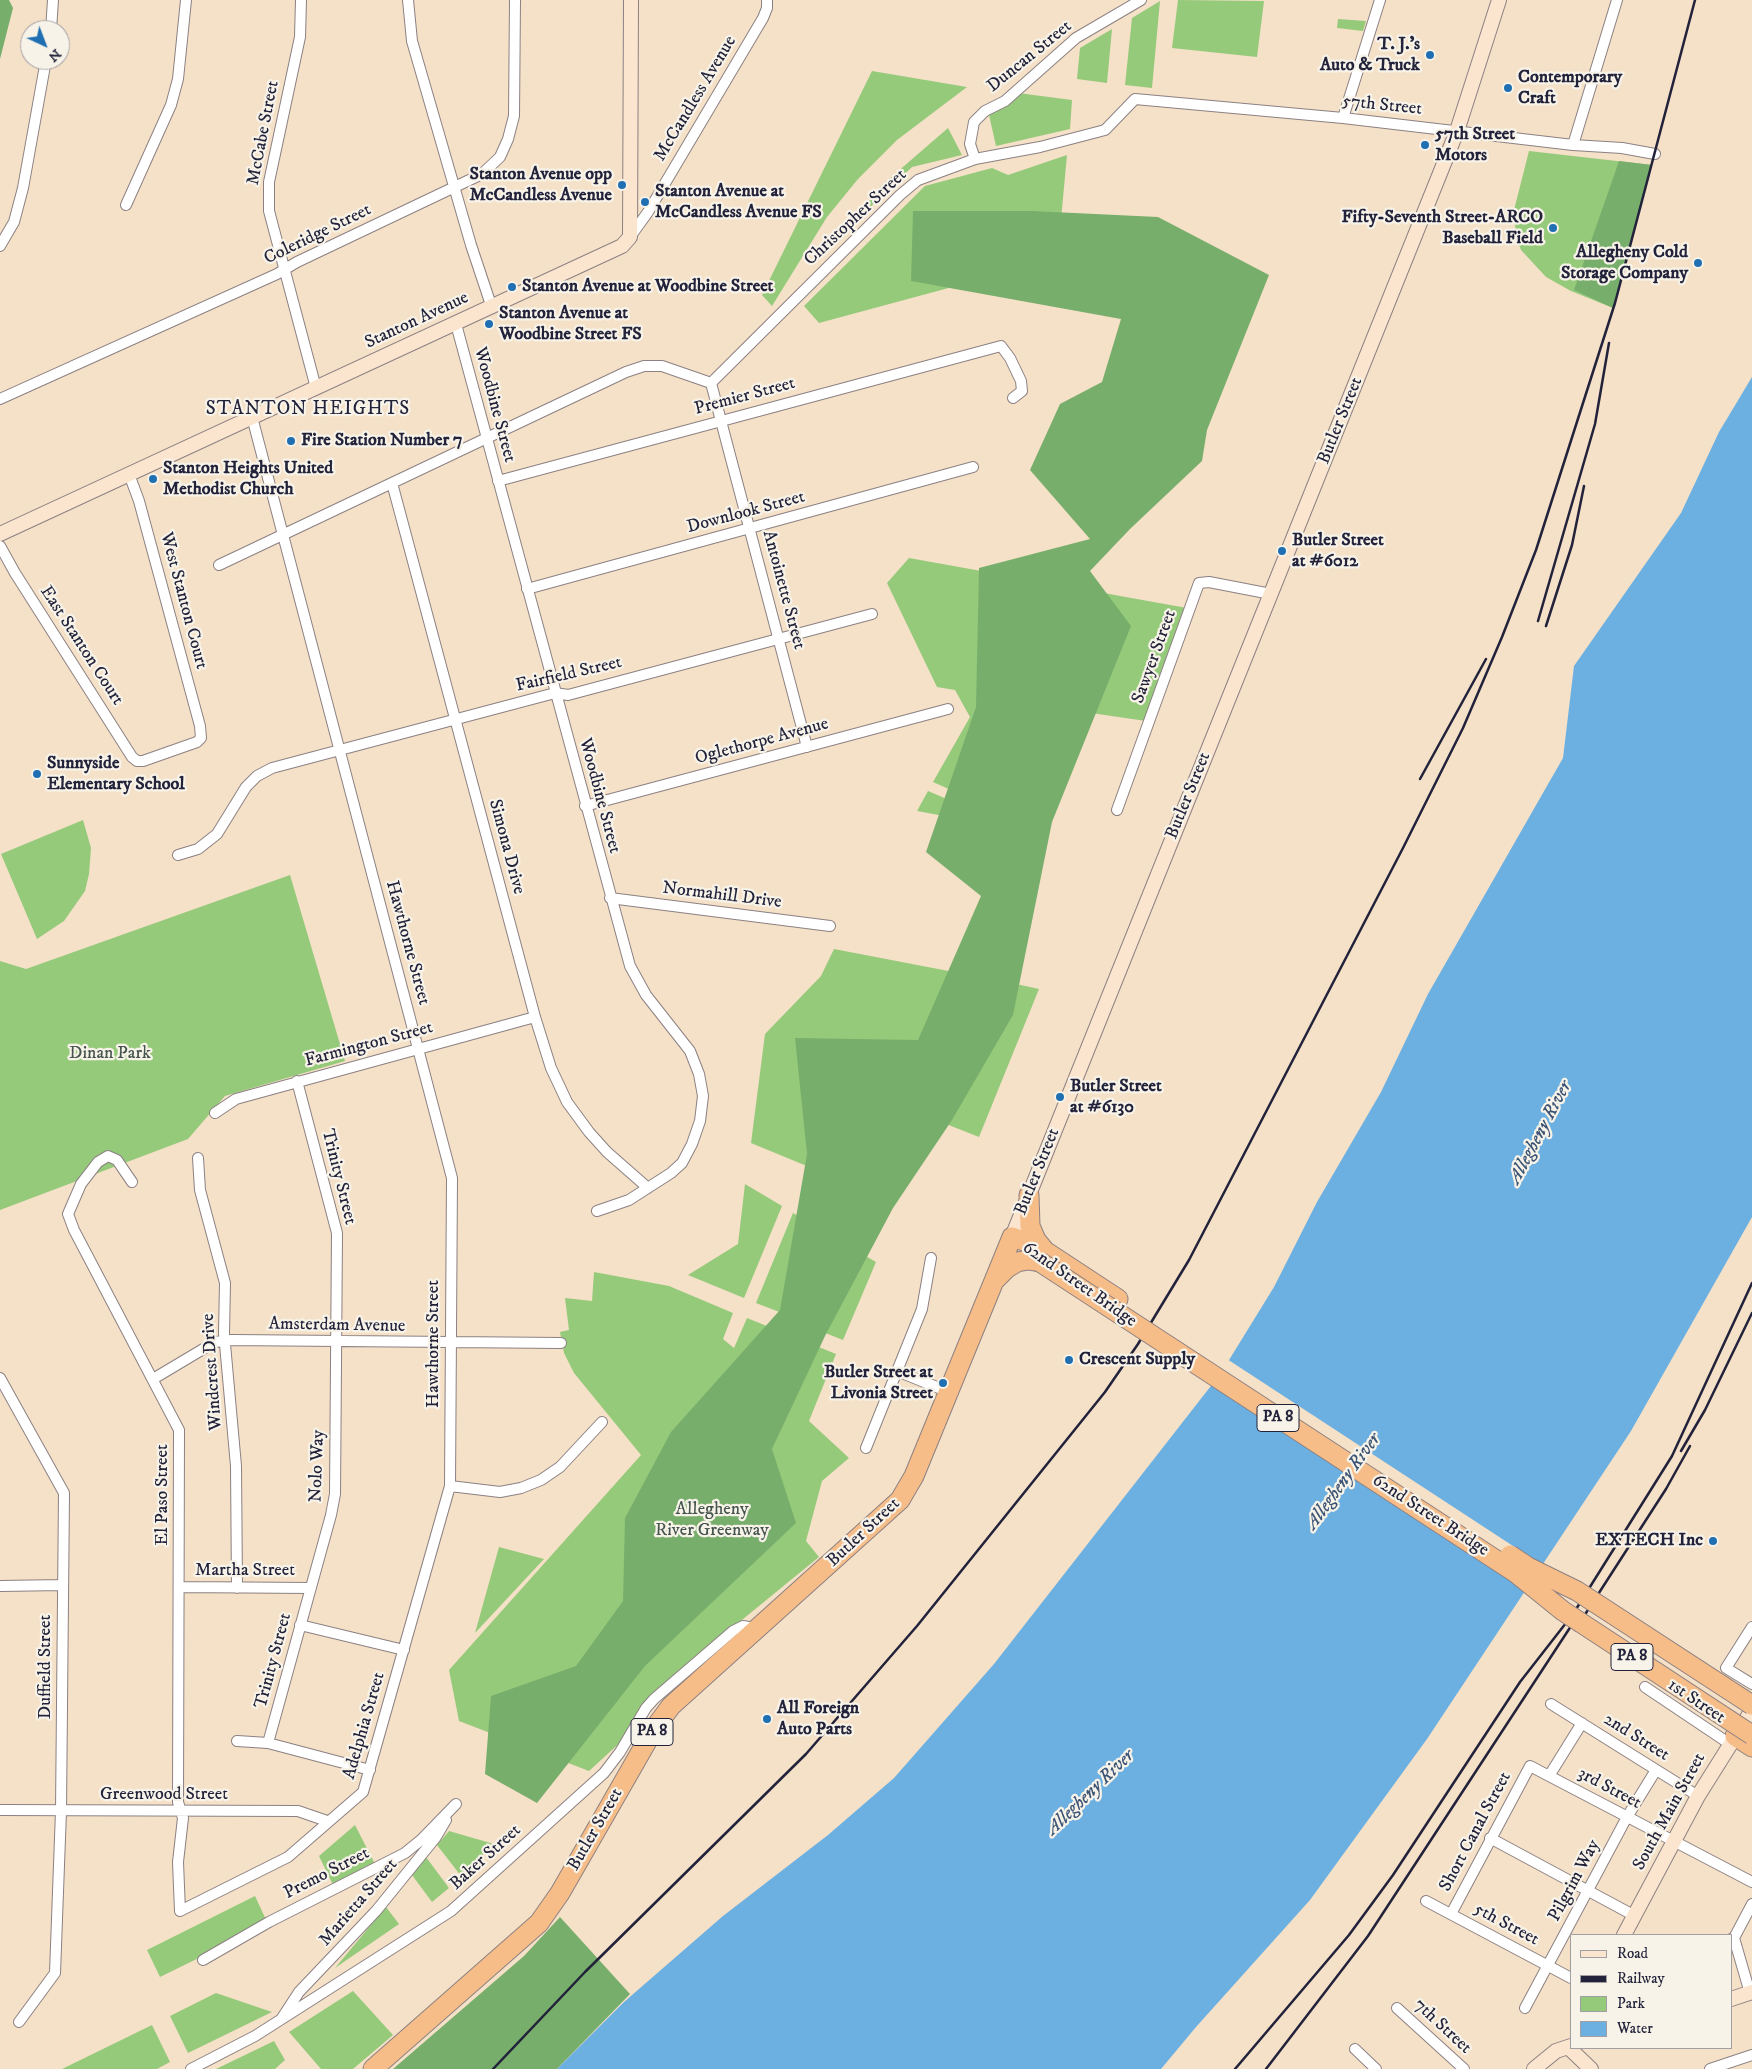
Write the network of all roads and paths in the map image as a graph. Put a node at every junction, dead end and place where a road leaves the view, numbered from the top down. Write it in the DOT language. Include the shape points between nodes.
graph roads {
  1 [pos="53,0"];
  2 [pos="186,0"];
  3 [pos="301,0"];
  4 [pos="408,0"];
  5 [pos="515,0"];
  6 [pos="631,0"];
  7 [pos="767,0"];
  8 [pos="1141,0"];
  9 [pos="1380,0"];
  10 [pos="1499,0"];
  11 [pos="1617,0"];
  12 [pos="52,20"];
  13 [pos="44,70"];
  14 [pos="1135,99"];
  15 [pos="1343,118"];
  16 [pos="1457,132"];
  17 [pos="1573,145"];
  18 [pos="1655,154"];
  19 [pos="974,159"];
  20 [pos="456,186"];
  21 [pos="126,205"];
  22 [pos="630,237"];
  23 [pos="0,246"];
  24 [pos="285,269"];
  25 [pos="492,308"];
  26 [pos="456,324"];
  27 [pos="711,383"];
  28 [pos="316,388"];
  29 [pos="1013,398"];
  30 [pos="0,399"];
  31 [pos="252,417"];
  32 [pos="720,420"];
  33 [pos="487,438"];
  34 [pos="973,467"];
  35 [pos="129,474"];
  36 [pos="498,481"];
  37 [pos="392,483"];
  38 [pos="750,530"];
  39 [pos="0,534"];
  40 [pos="283,535"];
  41 [pos="0,546"];
  42 [pos="219,565"];
  43 [pos="527,589"];
  44 [pos="1271,594"];
  45 [pos="872,614"];
  46 [pos="778,638"];
  47 [pos="555,693"];
  48 [pos="948,709"];
  49 [pos="454,720"];
  50 [pos="807,747"];
  51 [pos="340,751"];
  52 [pos="137,761"];
  53 [pos="585,806"];
  54 [pos="1118,810"];
  55 [pos="178,855"];
  56 [pos="610,898"];
  57 [pos="830,926"];
  58 [pos="535,1017"];
  59 [pos="418,1049"];
  60 [pos="297,1081"];
  61 [pos="215,1113"];
  62 [pos="198,1158"];
  63 [pos="132,1182"];
  64 [pos="648,1188"];
  65 [pos="1029,1195"];
  66 [pos="597,1211"];
  67 [pos="1012,1237"];
  68 [pos="1034,1252"];
  69 [pos="931,1258"];
  70 [pos="994,1281"];
  71 [pos="225,1341"];
  72 [pos="336,1341"];
  73 [pos="450,1343"];
  74 [pos="561,1343"];
  75 [pos="897,1371"];
  76 [pos="0,1378"];
  77 [pos="152,1378"];
  78 [pos="949,1392"];
  79 [pos="602,1422"];
  80 [pos="866,1448"];
  81 [pos="450,1486"];
  82 [pos="1522,1570"];
  83 [pos="63,1585"];
  84 [pos="0,1586"];
  85 [pos="179,1587"];
  86 [pos="237,1588"];
  87 [pos="311,1588"];
  88 [pos="300,1625"];
  89 [pos="1752,1627"];
  90 [pos="758,1628"];
  91 [pos="404,1650"];
  92 [pos="1752,1684"];
  93 [pos="1644,1687"];
  94 [pos="1551,1704"];
  95 [pos="1752,1705"];
  96 [pos="1752,1710"];
  97 [pos="1752,1720"];
  98 [pos="1582,1723"];
  99 [pos="1739,1738"];
  100 [pos="237,1741"];
  101 [pos="268,1743"];
  102 [pos="1752,1747"];
  103 [pos="1530,1766"];
  104 [pos="370,1770"];
  105 [pos="1656,1770"];
  106 [pos="1550,1776"];
  107 [pos="1698,1796"];
  108 [pos="456,1804"];
  109 [pos="0,1810"];
  110 [pos="181,1810"];
  111 [pos="61,1811"];
  112 [pos="1627,1817"];
  113 [pos="327,1821"];
  114 [pos="1490,1838"];
  115 [pos="1674,1841"];
  116 [pos="1752,1882"];
  117 [pos="1588,1890"];
  118 [pos="1426,1901"];
  119 [pos="1752,1904"];
  120 [pos="180,1911"];
  121 [pos="1451,1914"];
  122 [pos="1635,1916"];
  123 [pos="1629,1934"];
  124 [pos="1732,1938"];
  125 [pos="203,1960"];
  126 [pos="1548,1966"];
  127 [pos="1570,1977"];
  128 [pos="1751,1992"];
  129 [pos="1732,1999"];
  130 [pos="1397,2008"];
  131 [pos="1525,2008"];
  132 [pos="282,2019"];
  133 [pos="19,2022"];
  134 [pos="1570,2044"];
  135 [pos="1356,2049"];
  136 [pos="1574,2049"];
  137 [pos="1752,2055"];
  138 [pos="191,2069"];
  139 [pos="373,2069"];
  140 [pos="1376,2069"];
  141 [pos="1464,2069"];
  142 [pos="1534,2069"];
  143 [pos="1591,2069"];
  144 [pos="1710,2069"];
  1 -- 12 [label="street"];
  2 -- 21 [label="street" via="178,79 170,105"];
  3 -- 24 [label="street, McCabe Street" via="300,37 269,182 269,211"];
  4 -- 20 [label="street" via="412,41"];
  5 -- 20 [label="street, Coleridge Street" via="514,116 508,139 500,157 482,174"];
  6 -- 22 [label="main road"];
  7 -- 22 [label="street, McCandless Avenue" via="763,18"];
  8 -- 19 [label="street, Duncan Street" via="1076,38 1005,101 974,122 970,144"];
  9 -- 15 [label="street"];
  10 -- 16 [label="main road, Butler Street"];
  11 -- 17 [label="street"];
  13 -- 23 [label="street" via="23,188 14,222"];
  14 -- 15 [label="street, 57th Street"];
  14 -- 19 [label="street, Christopher Street" via="1105,130 1040,147"];
  15 -- 16 [label="street, 57th Street"];
  16 -- 17 [label="street, 57th Street"];
  16 -- 44 [label="main road, Butler Street"];
  17 -- 18 [label="street, 57th Street"];
  19 -- 27 [label="street, Christopher Street" via="918,180 900,195"];
  20 -- 24 [label="street, Coleridge Street"];
  20 -- 25 [label="street"];
  22 -- 25 [label="main road, Stanton Avenue" via="622,246"];
  24 -- 28 [label="street, McCabe Street"];
  24 -- 30 [label="street, Coleridge Street"];
  25 -- 26 [label="main road, Stanton Avenue"];
  26 -- 28 [label="main road, Stanton Avenue"];
  26 -- 33 [label="street, Woodbine Street"];
  27 -- 32 [label="street, Antoinette Street"];
  27 -- 33 [label="street" via="662,366 644,366"];
  28 -- 31 [label="main road, Stanton Avenue"];
  29 -- 32 [label="street, Premier Street" via="1022,391 1021,381 1001,346"];
  31 -- 35 [label="main road, Stanton Avenue"];
  31 -- 40 [label="street, Hawthorne Street"];
  32 -- 36 [label="street, Premier Street"];
  32 -- 38 [label="street, Antoinette Street"];
  33 -- 36 [label="street, Woodbine Street"];
  33 -- 37 [label="street"];
  34 -- 38 [label="street, Downlook Street"];
  35 -- 39 [label="main road, Stanton Avenue"];
  35 -- 52 [label="street, West Stanton Court" via="140,502 201,738 148,760"];
  36 -- 43 [label="street, Woodbine Street"];
  37 -- 40 [label="street"];
  37 -- 49 [label="street, Simona Drive"];
  38 -- 43 [label="street, Downlook Street"];
  38 -- 46 [label="street, Antoinette Street"];
  40 -- 42 [label="street"];
  40 -- 51 [label="street, Hawthorne Street"];
  41 -- 52 [label="street, East Stanton Court"];
  43 -- 47 [label="street, Woodbine Street"];
  44 -- 54 [label="street, Sawyer Street" via="1199,583"];
  44 -- 65 [label="main road, Butler Street"];
  45 -- 46 [label="street, Fairfield Street"];
  46 -- 47 [label="street, Fairfield Street" via="564,696"];
  46 -- 50 [label="street, Antoinette Street"];
  47 -- 49 [label="street, Fairfield Street"];
  47 -- 53 [label="street, Woodbine Street"];
  48 -- 50 [label="street, Oglethorpe Avenue"];
  49 -- 51 [label="street, Fairfield Street"];
  49 -- 58 [label="street, Simona Drive"];
  50 -- 53 [label="street, Oglethorpe Avenue"];
  51 -- 55 [label="street, Fairfield Street" via="272,768 257,776 246,787 217,834 198,849"];
  51 -- 59 [label="street, Hawthorne Street"];
  53 -- 56 [label="street, Woodbine Street"];
  56 -- 57 [label="street, Normahill Drive"];
  56 -- 64 [label="street, Woodbine Street" via="630,966 646,995 690,1050 703,1096 700,1121 682,1162 672,1173"];
  58 -- 59 [label="street, Farmington Street"];
  58 -- 64 [label="street, Simona Drive" via="551,1068 567,1102 607,1152"];
  59 -- 60 [label="street, Farmington Street"];
  59 -- 73 [label="street, Hawthorne Street" via="452,1178"];
  60 -- 61 [label="street, Farmington Street" via="236,1099"];
  60 -- 72 [label="street, Trinity Street" via="337,1233"];
  62 -- 71 [label="street, Windcrest Drive" via="200,1190 225,1283"];
  63 -- 77 [label="street, El Paso Street" via="118,1160 108,1156 98,1162 81,1184 68,1214"];
  64 -- 66 [label="street, Woodbine Street" via="629,1200"];
  65 -- 67 [label="main road, Butler Street"];
  65 -- 68 [label="highway"];
  67 -- 68 [label="highway, 62nd Street Bridge / PA 8"];
  67 -- 70 [label="highway, Butler Street / PA 8"];
  68 -- 70 [label="highway, PA 8" via="1007,1268"];
  68 -- 82 [label="highway, 62nd Street Bridge / PA 8, bridge"];
  69 -- 75 [label="street" via="925,1300"];
  70 -- 78 [label="highway, Butler Street / PA 8"];
  71 -- 72 [label="street, Amsterdam Avenue"];
  71 -- 77 [label="street, Amsterdam Avenue" via="215,1342"];
  71 -- 86 [label="street, Windcrest Drive" via="236,1466"];
  72 -- 73 [label="street, Amsterdam Avenue"];
  72 -- 87 [label="street, Nolo Way" via="335,1494"];
  73 -- 74 [label="street, Amsterdam Avenue"];
  73 -- 81 [label="street, Hawthorne Street"];
  75 -- 78 [label="street"];
  75 -- 80 [label="street"];
  76 -- 83 [label="street, Duffield Street" via="64,1493"];
  77 -- 85 [label="street, El Paso Street" via="179,1430"];
  78 -- 90 [label="highway, Butler Street / PA 8" via="914,1476 900,1500"];
  79 -- 81 [label="street" via="560,1467 541,1480 500,1492"];
  81 -- 91 [label="street, Adelphia Street"];
  82 -- 95 [label="highway, 62nd Street Bridge / PA 8, bridge" via="1577,1591"];
  82 -- 97 [label="highway, bridge"];
  82 -- 99 [label="highway, 62nd Street Bridge / PA 8, bridge" via="1563,1611"];
  83 -- 84 [label="street"];
  83 -- 111 [label="street, Duffield Street"];
  85 -- 86 [label="street, Martha Street"];
  85 -- 110 [label="street, El Paso Street" via="178,1802"];
  86 -- 87 [label="street, Martha Street"];
  87 -- 88 [label="street, Trinity Street"];
  88 -- 91 [label="street"];
  88 -- 101 [label="street, Trinity Street"];
  89 -- 92 [label="street" via="1726,1668"];
  90 -- 132 [label="street, Baker Street" via="742,1626 733,1630 654,1699 604,1773 460,1903"];
  90 -- 139 [label="highway, Butler Street / PA 8" via="659,1721 560,1893 539,1923"];
  91 -- 104 [label="street, Adelphia Street"];
  93 -- 99 [label="street, 1st Street"];
  94 -- 98 [label="street, 2nd Street"];
  96 -- 99 [label="main road, South Main Street"];
  98 -- 105 [label="street, 2nd Street"];
  98 -- 106 [label="street"];
  99 -- 102 [label="highway, 62nd Street Bridge"];
  99 -- 107 [label="main road, South Main Street"];
  100 -- 101 [label="street"];
  101 -- 104 [label="street"];
  103 -- 106 [label="street, 3rd Street"];
  103 -- 114 [label="street, Short Canal Street"];
  104 -- 113 [label="street, Adelphia Street" via="363,1792"];
  105 -- 107 [label="street, 2nd Street"];
  105 -- 112 [label="street, Pilgrim Way"];
  106 -- 112 [label="street, 3rd Street"];
  107 -- 115 [label="main road, South Main Street"];
  108 -- 125 [label="street, Premo Street" via="405,1853 269,1922"];
  108 -- 132 [label="street, Marietta Street" via="436,1837 376,1911 294,1998"];
  109 -- 111 [label="street, Greenwood Street"];
  110 -- 111 [label="street, Greenwood Street"];
  110 -- 113 [label="street, Greenwood Street" via="298,1811"];
  110 -- 120 [label="street, El Paso Street"];
  111 -- 133 [label="street, Duffield Street" via="55,1972"];
  112 -- 115 [label="street, 3rd Street"];
  112 -- 117 [label="street, Pilgrim Way"];
  113 -- 120 [label="street, Adelphia Street" via="288,1857"];
  114 -- 117 [label="street"];
  114 -- 121 [label="street, Short Canal Street"];
  115 -- 116 [label="street, 3rd Street"];
  115 -- 122 [label="main road, South Main Street"];
  117 -- 122 [label="street"];
  117 -- 126 [label="street, Pilgrim Way"];
  118 -- 121 [label="street, 5th Street"];
  119 -- 124 [label="street"];
  121 -- 126 [label="street, 5th Street"];
  122 -- 123 [label="main road, South Main Street"];
  124 -- 128 [label="street"];
  126 -- 127 [label="street, 5th Street"];
  126 -- 131 [label="street, Pilgrim Way"];
  128 -- 129 [label="main road"];
  130 -- 141 [label="street, 7th Street"];
  132 -- 138 [label="street, Baker Street"];
  134 -- 142 [label="main road"];
  135 -- 140 [label="street"];
  136 -- 143 [label="main road"];
  137 -- 144 [label="street"];
}
